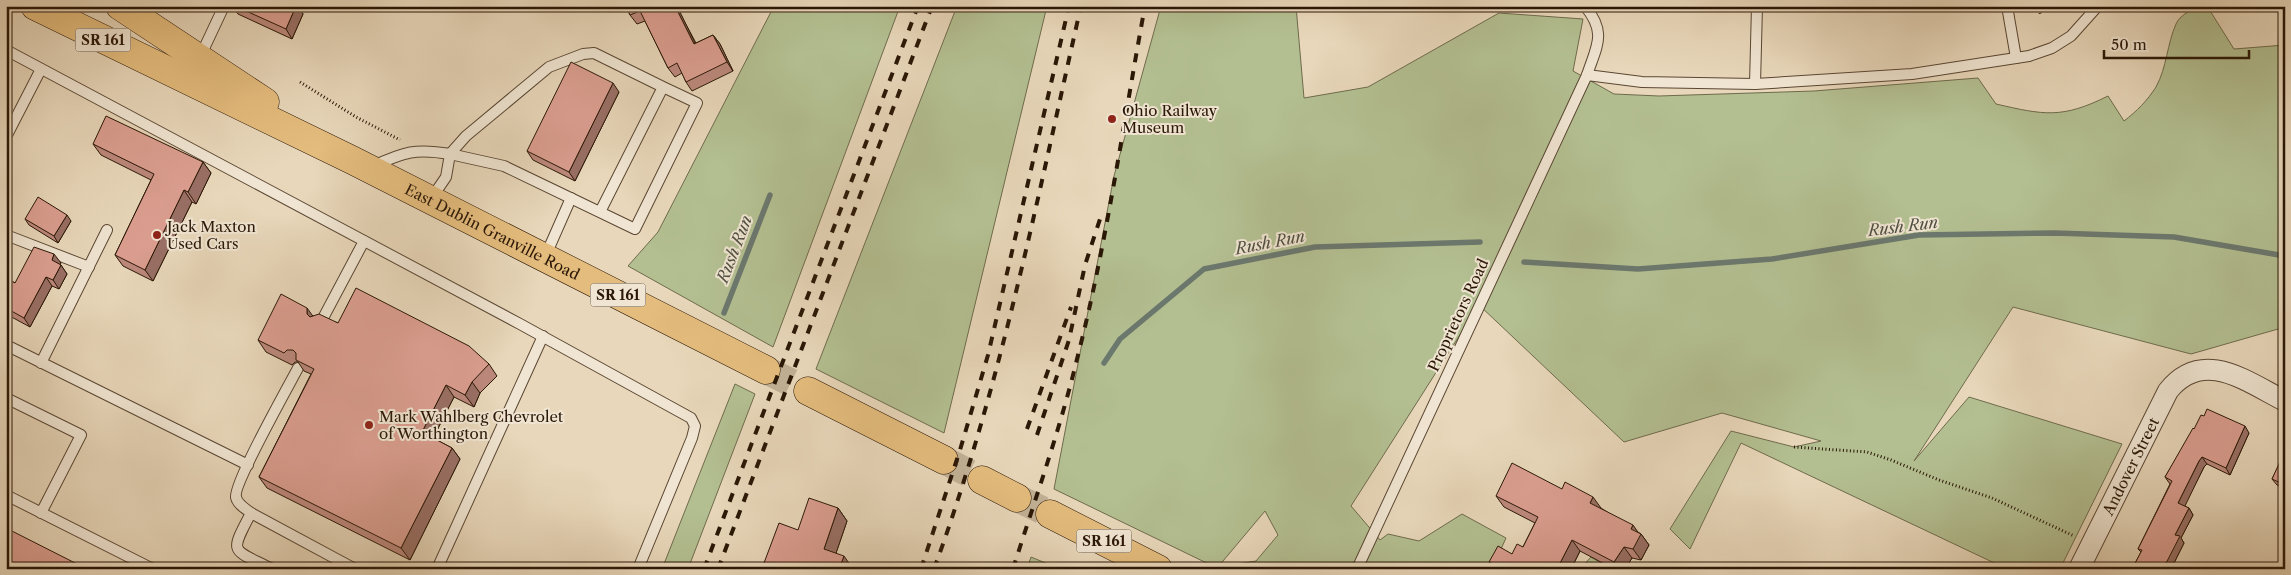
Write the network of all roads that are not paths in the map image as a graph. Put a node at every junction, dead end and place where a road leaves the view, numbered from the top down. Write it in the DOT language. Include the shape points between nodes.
graph roads {
  1 [pos="35,6"];
  2 [pos="120,6"];
  3 [pos="224,6"];
  4 [pos="1585,6"];
  5 [pos="1757,6"];
  6 [pos="2006,6"];
  7 [pos="2097,7"];
  8 [pos="6,50"];
  9 [pos="200,58"];
  10 [pos="2016,58"];
  11 [pos="41,69"];
  12 [pos="1587,75"];
  13 [pos="1755,84"];
  14 [pos="663,87"];
  15 [pos="6,137"];
  16 [pos="450,154"];
  17 [pos="360,164"];
  18 [pos="571,198"];
  19 [pos="430,200"];
  20 [pos="600,212"];
  21 [pos="107,230"];
  22 [pos="6,235"];
  23 [pos="364,240"];
  24 [pos="544,258"];
  25 [pos="89,267"];
  26 [pos="321,322"];
  27 [pos="543,336"];
  28 [pos="6,345"];
  29 [pos="41,363"];
  30 [pos="298,368"];
  31 [pos="766,370"];
  32 [pos="808,392"];
  33 [pos="6,398"];
  34 [pos="2285,401"];
  35 [pos="944,460"];
  36 [pos="248,465"];
  37 [pos="982,480"];
  38 [pos="6,495"];
  39 [pos="1017,498"];
  40 [pos="41,513"];
  41 [pos="252,513"];
  42 [pos="1050,514"];
  43 [pos="153,569"];
  44 [pos="272,569"];
  45 [pos="355,569"];
  46 [pos="437,569"];
  47 [pos="638,569"];
  48 [pos="1158,569"];
  49 [pos="1357,569"];
  50 [pos="2079,569"];
  1 -- 17 [label="main road, East Dublin Granville Road / SR 161"];
  2 -- 9 [label="main road, East Dublin Granville Road / SR 161"];
  3 -- 9 [label="lane"];
  4 -- 12 [label="lane, Proprietors Road" via="1597,21 1599,41"];
  5 -- 13 [label="lane"];
  6 -- 10 [label="lane"];
  7 -- 10 [label="lane" via="2071,36 2052,48"];
  8 -- 11 [label="lane"];
  9 -- 17 [label="main road, East Dublin Granville Road / SR 161"];
  10 -- 13 [label="lane" via="1912,74"];
  11 -- 15 [label="lane"];
  11 -- 23 [label="lane"];
  12 -- 13 [label="lane" via="1642,82"];
  12 -- 49 [label="lane, Proprietors Road"];
  14 -- 16 [label="lane" via="594,53 583,54 549,67 466,136"];
  14 -- 20 [label="lane"];
  14 -- 20 [label="lane" via="697,103 635,229"];
  16 -- 17 [label="lane" via="412,151"];
  16 -- 18 [label="lane" via="504,166"];
  16 -- 19 [label="lane" via="446,177"];
  17 -- 19 [label="main road, East Dublin Granville Road / SR 161"];
  18 -- 20 [label="lane"];
  18 -- 24 [label="lane"];
  19 -- 24 [label="main road, East Dublin Granville Road / SR 161"];
  21 -- 25 [label="lane"];
  22 -- 25 [label="lane"];
  23 -- 26 [label="lane"];
  23 -- 27 [label="lane"];
  24 -- 31 [label="main road, East Dublin Granville Road / SR 161"];
  25 -- 29 [label="lane"];
  27 -- 46 [label="lane"];
  27 -- 47 [label="lane" via="692,418 695,426"];
  28 -- 29 [label="lane"];
  29 -- 36 [label="lane"];
  30 -- 36 [label="lane"];
  32 -- 35 [label="main road"];
  33 -- 40 [label="lane" via="81,436"];
  34 -- 50 [label="street, Andover Street" via="2221,370 2203,369 2178,381 2168,392"];
  36 -- 41 [label="lane" via="236,497"];
  37 -- 39 [label="main road"];
  38 -- 40 [label="lane"];
  40 -- 43 [label="lane"];
  41 -- 44 [label="lane" via="236,541 236,547 239,552"];
  41 -- 45 [label="lane"];
  42 -- 48 [label="main road, SR 161"];
}
